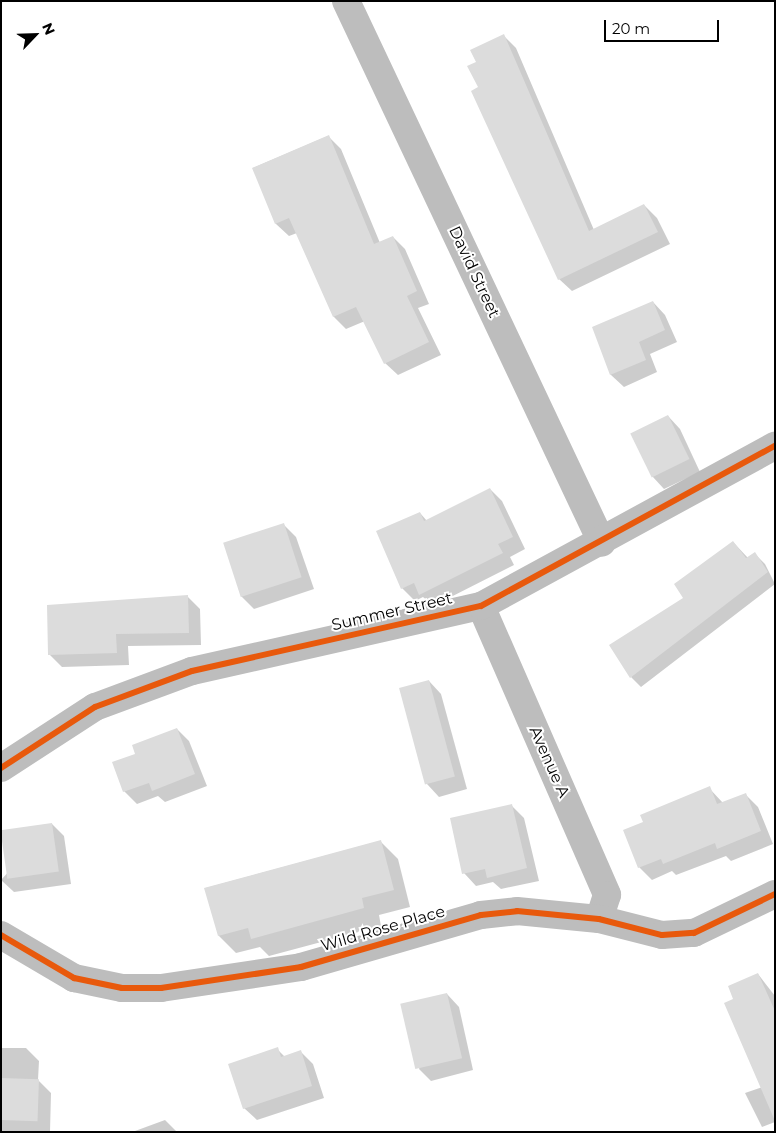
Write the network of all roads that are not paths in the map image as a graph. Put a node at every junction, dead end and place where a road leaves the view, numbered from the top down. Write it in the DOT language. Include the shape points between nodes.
graph roads {
  1 [pos="346,1"];
  2 [pos="775,446"];
  3 [pos="602,543"];
  4 [pos="481,606"];
  5 [pos="1,768"];
  6 [pos="775,894"];
  7 [pos="599,919"];
  8 [pos="1,935"];
  1 -- 3 [label="street, David Street"];
  2 -- 3 [label="street, Summer Street"];
  3 -- 4 [label="street, Summer Street"];
  4 -- 5 [label="street, Summer Street" via="192,671 95,707"];
  4 -- 7 [label="street, Avenue A" via="607,895"];
  6 -- 7 [label="street, Wild Rose Place" via="694,933 662,935"];
  7 -- 8 [label="street, Wild Rose Place" via="517,911 481,915 301,967 161,988 122,988 74,978"];
}
